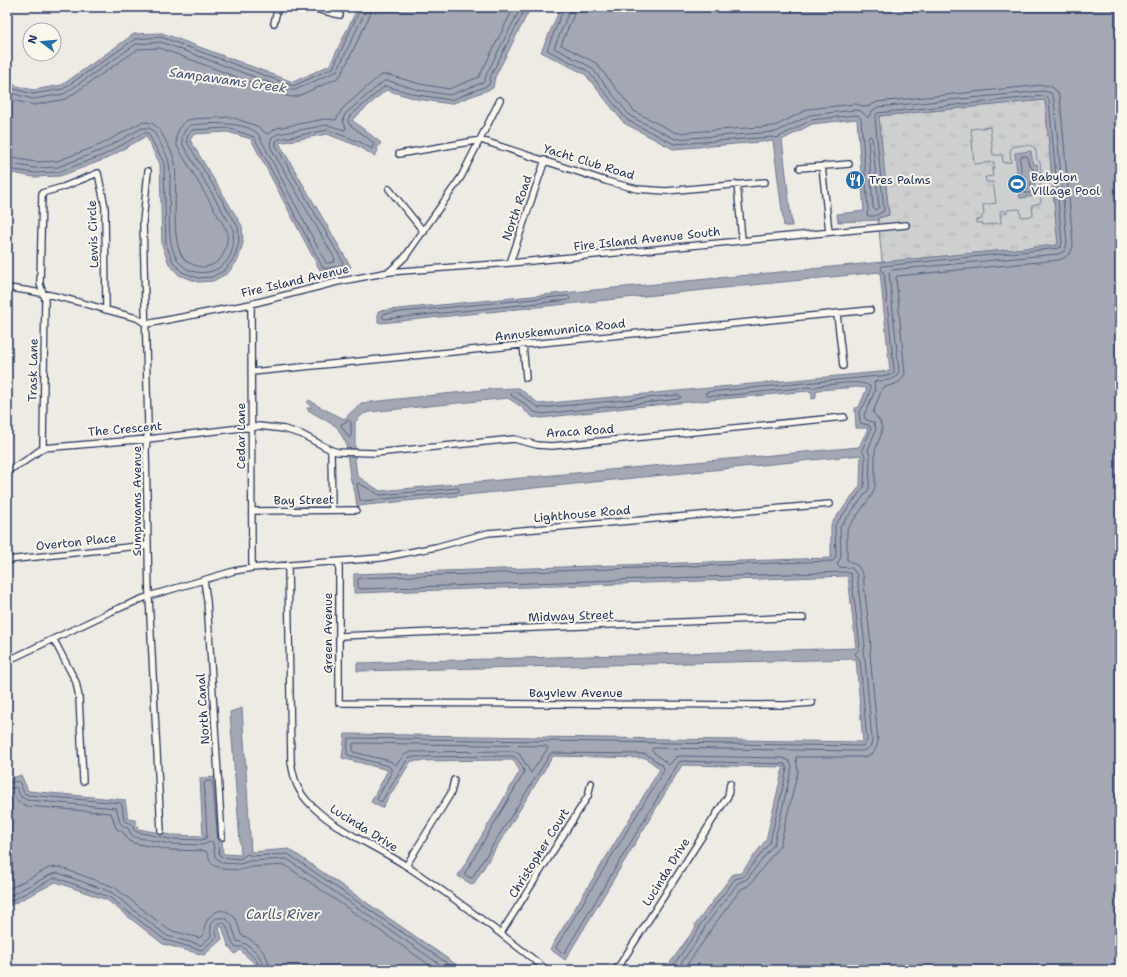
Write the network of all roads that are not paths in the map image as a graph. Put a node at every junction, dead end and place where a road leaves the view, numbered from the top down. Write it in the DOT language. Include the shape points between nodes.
graph roads {
  1 [pos="278,7"];
  2 [pos="308,7"];
  3 [pos="340,15"];
  4 [pos="274,23"];
  5 [pos="500,100"];
  6 [pos="481,140"];
  7 [pos="399,154"];
  8 [pos="545,160"];
  9 [pos="849,164"];
  10 [pos="822,166"];
  11 [pos="800,168"];
  12 [pos="148,170"];
  13 [pos="765,182"];
  14 [pos="736,184"];
  15 [pos="389,189"];
  16 [pos="906,225"];
  17 [pos="424,232"];
  18 [pos="829,232"];
  19 [pos="742,240"];
  20 [pos="510,263"];
  21 [pos="389,272"];
  22 [pos="7,288"];
  23 [pos="42,293"];
  24 [pos="251,304"];
  25 [pos="106,310"];
  26 [pos="870,310"];
  27 [pos="837,314"];
  28 [pos="146,324"];
  29 [pos="523,344"];
  30 [pos="842,366"];
  31 [pos="252,372"];
  32 [pos="526,378"];
  33 [pos="844,417"];
  34 [pos="252,428"];
  35 [pos="148,439"];
  36 [pos="43,448"];
  37 [pos="331,450"];
  38 [pos="7,471"];
  39 [pos="830,504"];
  40 [pos="332,510"];
  41 [pos="356,510"];
  42 [pos="252,512"];
  43 [pos="148,545"];
  44 [pos="7,560"];
  45 [pos="339,562"];
  46 [pos="288,565"];
  47 [pos="252,568"];
  48 [pos="204,580"];
  49 [pos="149,596"];
  50 [pos="803,618"];
  51 [pos="340,636"];
  52 [pos="54,640"];
  53 [pos="7,662"];
  54 [pos="339,703"];
  55 [pos="812,703"];
  56 [pos="454,780"];
  57 [pos="82,781"];
  58 [pos="591,783"];
  59 [pos="730,783"];
  60 [pos="161,831"];
  61 [pos="222,837"];
  62 [pos="406,866"];
  63 [pos="502,933"];
  64 [pos="548,970"];
  65 [pos="615,970"];
  1 -- 4 [label="street"];
  2 -- 3 [label="street"];
  5 -- 6 [label="street"];
  6 -- 7 [label="street"];
  6 -- 8 [label="street, Yacht Club Road"];
  6 -- 17 [label="street" via="461,177"];
  8 -- 14 [label="street, Yacht Club Road" via="636,189 666,191"];
  8 -- 20 [label="street, North Road"];
  9 -- 10 [label="street"];
  10 -- 11 [label="street"];
  10 -- 18 [label="street"];
  12 -- 28 [label="street, Sumpwams Avenue" via="143,222"];
  13 -- 14 [label="street, Yacht Club Road"];
  14 -- 19 [label="street"];
  15 -- 17 [label="street"];
  16 -- 18 [label="street, Fire Island Avenue South"];
  17 -- 21 [label="street" via="405,257"];
  18 -- 19 [label="street, Fire Island Avenue South"];
  19 -- 20 [label="street, Fire Island Avenue South"];
  20 -- 21 [label="street, Fire Island Avenue South"];
  21 -- 24 [label="street, Fire Island Avenue" via="337,282"];
  22 -- 23 [label="street"];
  23 -- 25 [label="street"];
  23 -- 25 [label="street, Lewis Circle" via="42,193 98,174 105,207"];
  23 -- 36 [label="street, Trask Lane" via="45,299"];
  24 -- 28 [label="street, Fire Island Avenue"];
  24 -- 31 [label="street, Cedar Lane"];
  25 -- 28 [label="street" via="137,318"];
  26 -- 27 [label="street, Annuskemunnica Road"];
  27 -- 29 [label="street, Annuskemunnica Road"];
  27 -- 30 [label="street"];
  28 -- 35 [label="street, Sumpwams Avenue"];
  29 -- 31 [label="street, Annuskemunnica Road"];
  29 -- 32 [label="street"];
  31 -- 34 [label="street, Cedar Lane"];
  33 -- 37 [label="street, Araca Road" via="552,446 514,439 375,453"];
  34 -- 35 [label="street, The Crescent"];
  34 -- 37 [label="street, Araca Road" via="259,426 284,429 301,434"];
  34 -- 42 [label="street, Cedar Lane"];
  35 -- 36 [label="street, The Crescent"];
  35 -- 43 [label="street, Sumpwams Avenue"];
  36 -- 38 [label="street, The Crescent"];
  37 -- 40 [label="street"];
  39 -- 45 [label="street, Lighthouse Road" via="488,533 411,553"];
  40 -- 41 [label="street, Bay Street"];
  40 -- 42 [label="street, Bay Street"];
  42 -- 47 [label="street, Cedar Lane"];
  43 -- 44 [label="street, Overton Place"];
  43 -- 49 [label="street, Sumpwams Avenue"];
  45 -- 46 [label="street"];
  45 -- 51 [label="street, Green Avenue"];
  46 -- 47 [label="street"];
  46 -- 62 [label="street, Lucinda Drive" via="291,762 294,779 306,800 325,818"];
  47 -- 48 [label="street" via="234,570"];
  48 -- 49 [label="street"];
  48 -- 61 [label="street, North Canal"];
  49 -- 52 [label="street"];
  49 -- 60 [label="street, Sumpwams Avenue"];
  50 -- 51 [label="street, Midway Street"];
  51 -- 54 [label="street, Green Avenue"];
  52 -- 53 [label="street"];
  52 -- 57 [label="street" via="76,682 79,697"];
  54 -- 55 [label="street, Bayview Avenue"];
  56 -- 62 [label="street" via="451,793"];
  58 -- 63 [label="street, Christopher Court" via="588,796"];
  59 -- 65 [label="street, Lucinda Drive" via="728,796"];
  62 -- 63 [label="street, Lucinda Drive"];
  63 -- 64 [label="street, Lucinda Drive"];
}
